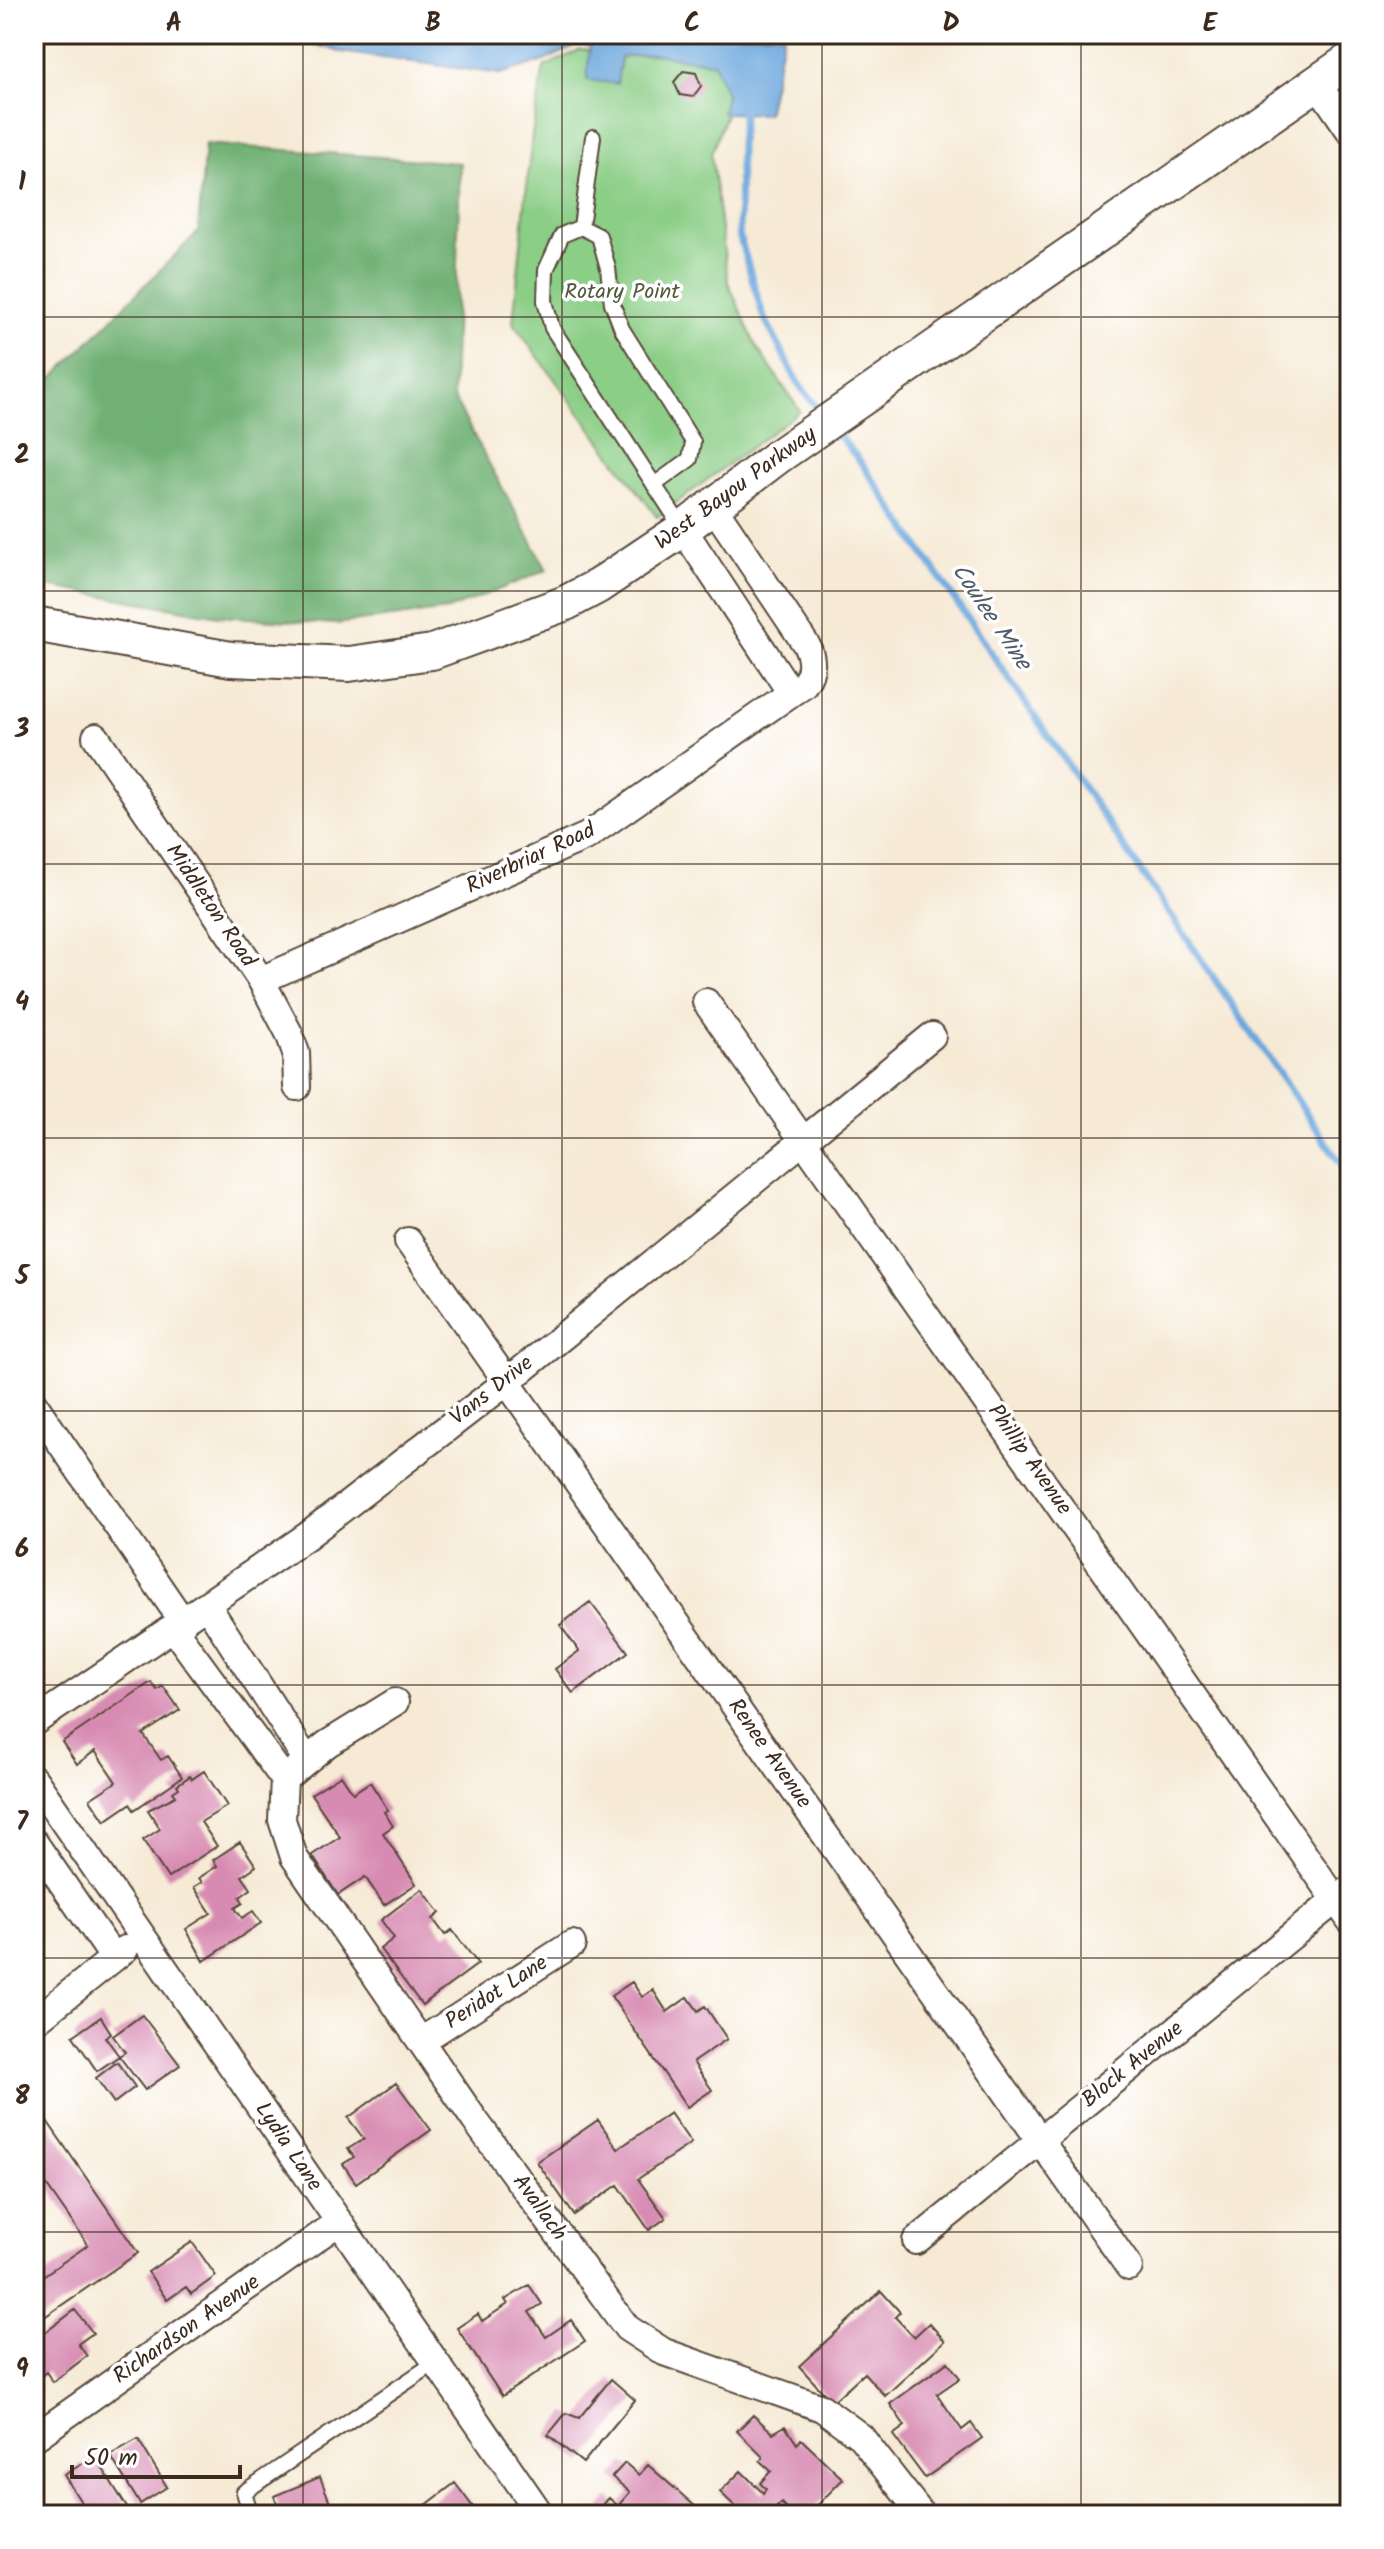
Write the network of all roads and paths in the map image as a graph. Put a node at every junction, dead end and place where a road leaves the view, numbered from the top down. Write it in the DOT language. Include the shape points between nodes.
graph roads {
  1 [pos="1350,60"];
  2 [pos="1317,83"];
  3 [pos="1350,131"];
  4 [pos="593,137"];
  5 [pos="581,227"];
  6 [pos="654,485"];
  7 [pos="713,506"];
  8 [pos="683,529"];
  9 [pos="34,624"];
  10 [pos="791,693"];
  11 [pos="96,737"];
  12 [pos="261,980"];
  13 [pos="706,1002"];
  14 [pos="932,1036"];
  15 [pos="297,1087"];
  16 [pos="803,1138"];
  17 [pos="408,1241"];
  18 [pos="508,1381"];
  19 [pos="34,1404"];
  20 [pos="207,1605"];
  21 [pos="178,1625"];
  22 [pos="395,1702"];
  23 [pos="34,1722"];
  24 [pos="306,1759"];
  25 [pos="34,1779"];
  26 [pos="284,1779"];
  27 [pos="34,1842"];
  28 [pos="1345,1903"];
  29 [pos="143,1938"];
  30 [pos="572,1944"];
  31 [pos="113,1957"];
  32 [pos="34,2022"];
  33 [pos="421,2041"];
  34 [pos="1039,2140"];
  35 [pos="339,2222"];
  36 [pos="916,2241"];
  37 [pos="1129,2267"];
  38 [pos="436,2362"];
  39 [pos="34,2438"];
  40 [pos="918,2514"];
  41 [pos="251,2515"];
  42 [pos="541,2515"];
  1 -- 2 [label="street, West Bayou Parkway"];
  2 -- 3 [label="street"];
  2 -- 7 [label="street, West Bayou Parkway"];
  4 -- 5 [label="lane"];
  5 -- 6 [label="lane" via="562,235 546,270 545,301 552,328"];
  5 -- 6 [label="lane" via="599,236 622,329 693,442 690,459"];
  6 -- 8 [label="lane"];
  7 -- 8 [label="street, West Bayou Parkway"];
  7 -- 10 [label="street, Riverbriar Road" via="807,646 810,677"];
  8 -- 9 [label="street, West Bayou Parkway" via="566,603 432,652 385,660 349,664 231,659"];
  8 -- 10 [label="street"];
  10 -- 12 [label="street, Riverbriar Road" via="587,836"];
  11 -- 12 [label="street, Middleton Road"];
  12 -- 15 [label="street, Middleton Road" via="296,1053"];
  13 -- 16 [label="street, Phillip Avenue"];
  14 -- 16 [label="street, Vans Drive"];
  16 -- 18 [label="street, Vans Drive"];
  16 -- 28 [label="street, Phillip Avenue"];
  17 -- 18 [label="street, Renee Avenue"];
  18 -- 20 [label="street, Vans Drive" via="307,1536"];
  18 -- 34 [label="street, Renee Avenue"];
  19 -- 21 [label="street"];
  20 -- 21 [label="street, Vans Drive"];
  20 -- 24 [label="street"];
  21 -- 23 [label="street, Vans Drive"];
  21 -- 26 [label="street"];
  22 -- 24 [label="street"];
  24 -- 26 [label="street"];
  25 -- 29 [label="street, Lydia Lane"];
  26 -- 33 [label="street, Avallach" via="282,1820 294,1857"];
  27 -- 31 [label="street"];
  28 -- 34 [label="street, Block Avenue"];
  29 -- 31 [label="street"];
  29 -- 35 [label="street, Lydia Lane"];
  30 -- 33 [label="street, Peridot Lane"];
  31 -- 32 [label="street"];
  33 -- 40 [label="street, Avallach" via="627,2328 664,2352 822,2408 861,2437"];
  34 -- 36 [label="street, Block Avenue"];
  34 -- 37 [label="street, Renee Avenue"];
  35 -- 38 [label="street, Lydia Lane"];
  35 -- 39 [label="street, Richardson Avenue"];
  38 -- 41 [label="lane" via="244,2492"];
  38 -- 42 [label="street, Lydia Lane"];
}
